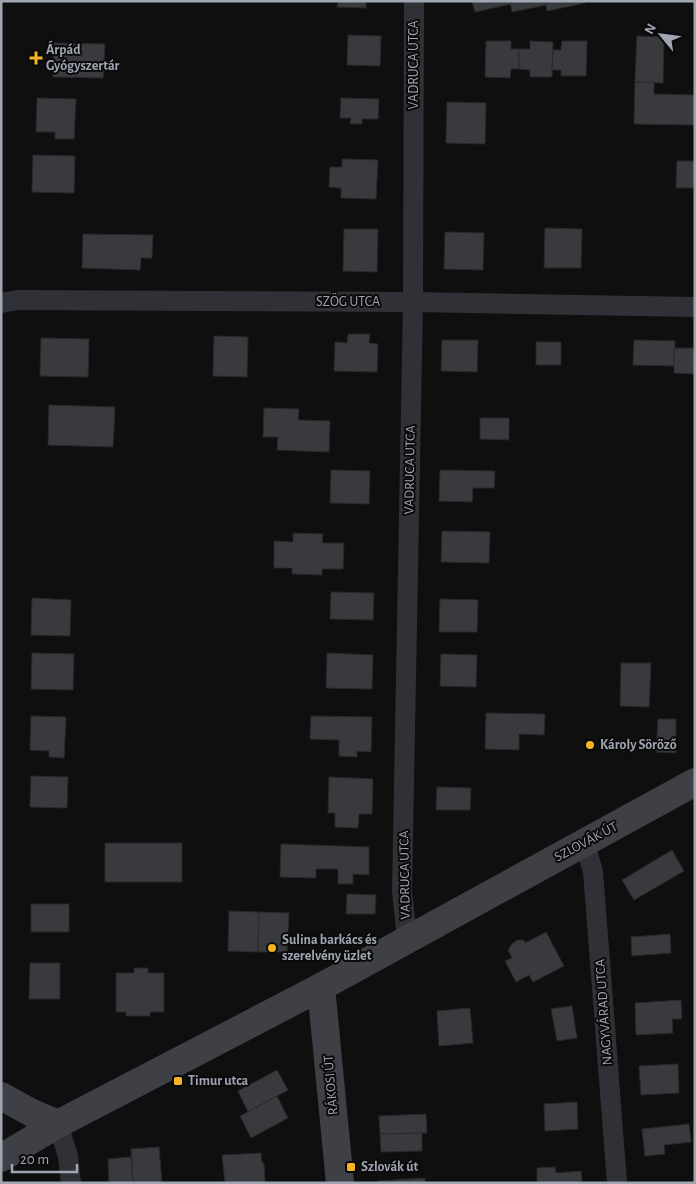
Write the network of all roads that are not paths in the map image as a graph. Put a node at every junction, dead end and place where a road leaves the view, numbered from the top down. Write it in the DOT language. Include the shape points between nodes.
graph roads {
  1 [pos="414,1"];
  2 [pos="413,302"];
  3 [pos="1,303"];
  4 [pos="695,307"];
  5 [pos="695,782"];
  6 [pos="584,843"];
  7 [pos="407,939"];
  8 [pos="320,987"];
  9 [pos="1,1096"];
  10 [pos="58,1124"];
  11 [pos="1,1158"];
  12 [pos="72,1183"];
  13 [pos="340,1183"];
  14 [pos="617,1183"];
  1 -- 2 [label="street, VADRUCA UTCA"];
  2 -- 3 [label="street, SZÖG UTCA" via="18,300"];
  2 -- 4 [label="street, SZÖG UTCA"];
  2 -- 7 [label="street, VADRUCA UTCA" via="402,892"];
  5 -- 6 [label="main road, SZLOVÁK ÚT"];
  6 -- 7 [label="main road, SZLOVÁK ÚT"];
  6 -- 14 [label="street, NAGYVÁRAD UTCA" via="593,871"];
  7 -- 8 [label="main road, SZLOVÁK ÚT"];
  8 -- 10 [label="main road, SZLOVÁK ÚT"];
  8 -- 13 [label="main road, RÁKOSI ÚT"];
  9 -- 10 [label="main road"];
  10 -- 11 [label="main road, SZLOVÁK ÚT"];
  10 -- 12 [label="street"];
}
